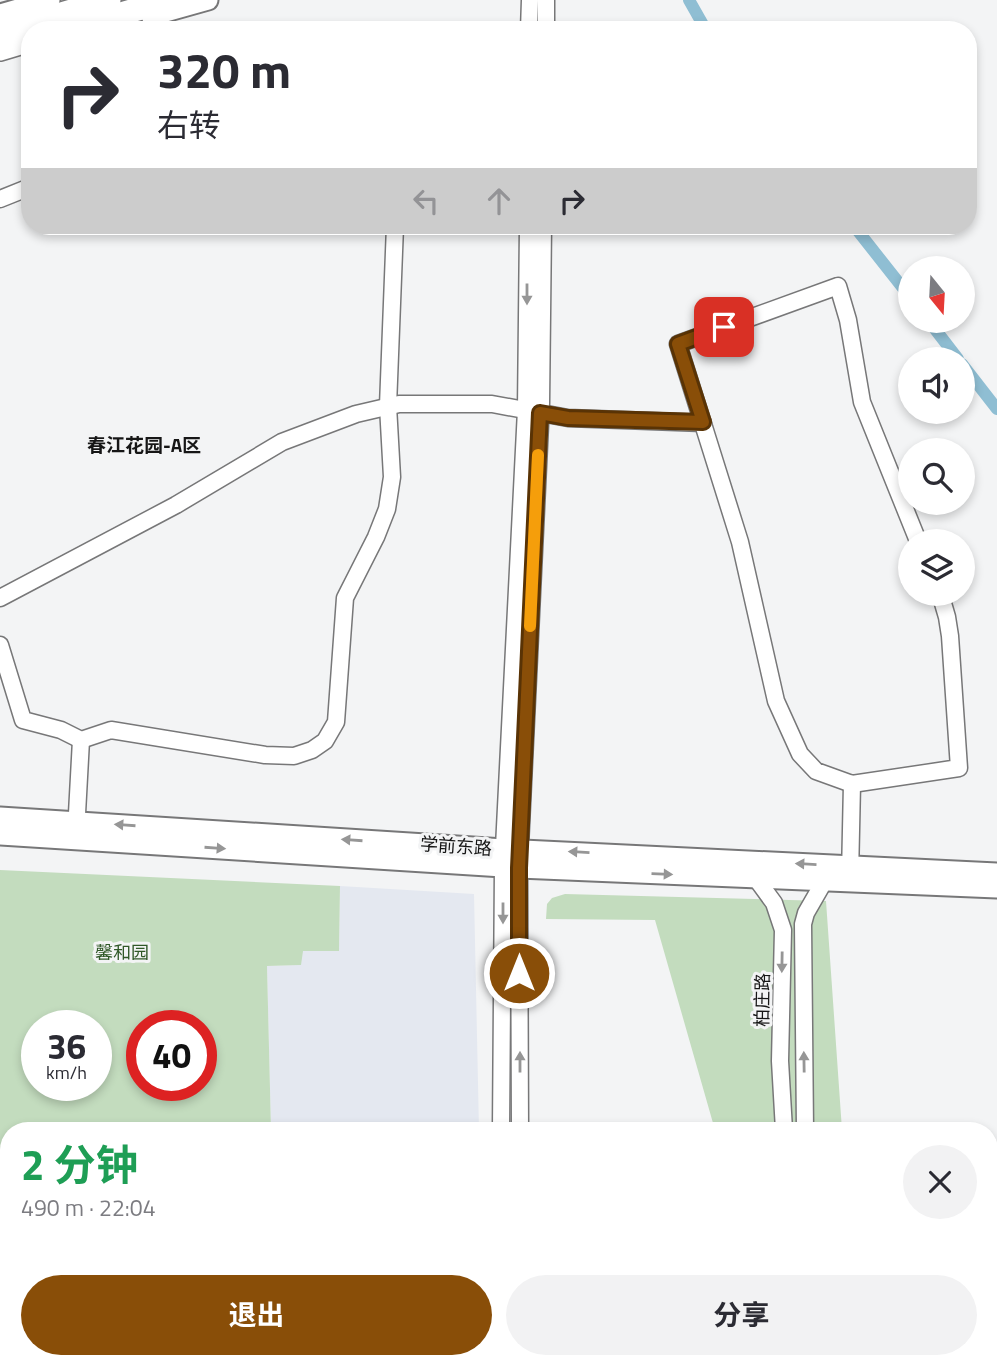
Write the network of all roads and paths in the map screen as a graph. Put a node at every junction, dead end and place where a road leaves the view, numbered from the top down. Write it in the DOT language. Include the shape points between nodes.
graph roads {
  1 [pos="50,0"];
  2 [pos="109,0"];
  3 [pos="169,0"];
  4 [pos="208,0"];
  5 [pos="530,0"];
  6 [pos="547,0"];
  7 [pos="0,14"];
  8 [pos="37,21"];
  9 [pos="97,21"];
  10 [pos="134,21"];
  11 [pos="529,21"];
  12 [pos="546,21"];
  13 [pos="21,26"];
  14 [pos="0,32"];
  15 [pos="21,43"];
  16 [pos="0,49"];
  17 [pos="21,53"];
  18 [pos="0,59"];
  19 [pos="21,191"];
  20 [pos="0,199"];
  21 [pos="395,235"];
  22 [pos="528,235"];
  23 [pos="543,235"];
  24 [pos="388,407"];
  25 [pos="533,412"];
  26 [pos="703,422"];
  27 [pos="913,529"];
  28 [pos="0,598"];
  29 [pos="944,606"];
  30 [pos="0,645"];
  31 [pos="81,740"];
  32 [pos="852,784"];
  33 [pos="0,817"];
  34 [pos="76,830"];
  35 [pos="0,835"];
  36 [pos="512,859"];
  37 [pos="850,873"];
  38 [pos="997,873"];
  39 [pos="755,877"];
  40 [pos="825,880"];
  41 [pos="997,888"];
  42 [pos="501,1122"];
  43 [pos="520,1122"];
  44 [pos="783,1122"];
  45 [pos="805,1122"];
  1 -- 7 [label="main road"];
  2 -- 8 [label="highway"];
  3 -- 9 [label="highway"];
  4 -- 10 [label="main road"];
  5 -- 11 [label="street"];
  6 -- 12 [label="street"];
  13 -- 14 [label="highway"];
  15 -- 16 [label="highway"];
  17 -- 18 [label="main road"];
  19 -- 20 [label="street"];
  21 -- 24 [label="street"];
  22 -- 25 [label="street, one-way"];
  23 -- 25 [label="street"];
  24 -- 25 [label="street" via="492,404"];
  24 -- 28 [label="street" via="282,442 176,505"];
  24 -- 31 [label="street" via="392,477 387,509 345,598 336,722 325,741 294,756 111,730"];
  25 -- 26 [label="street" via="568,418"];
  25 -- 36 [label="street"];
  26 -- 27 [label="street" via="678,344 838,286 862,402"];
  26 -- 32 [label="street" via="740,542 776,701 800,754 816,771"];
  29 -- 32 [label="street" via="959,768"];
  30 -- 31 [label="street" via="23,720"];
  31 -- 34 [label="street"];
  32 -- 37 [label="street"];
  33 -- 34 [label="main road, 学前东路"];
  34 -- 35 [label="main road, 学前东路"];
  34 -- 36 [label="main road, 学前东路"];
  37 -- 36 [label="main road, 学前东路, one-way"];
  36 -- 39 [label="main road, 学前东路, one-way"];
  36 -- 42 [label="street, one-way"];
  43 -- 36 [label="street, one-way"];
  37 -- 38 [label="main road, 学前东路"];
  37 -- 40 [label="main road, 学前东路"];
  37 -- 41 [label="main road, 学前东路"];
  39 -- 40 [label="main road, 学前东路"];
  39 -- 44 [label="street, 柏庄路, one-way" via="774,903 783,930"];
  45 -- 40 [label="street, one-way" via="803,924"];
}
